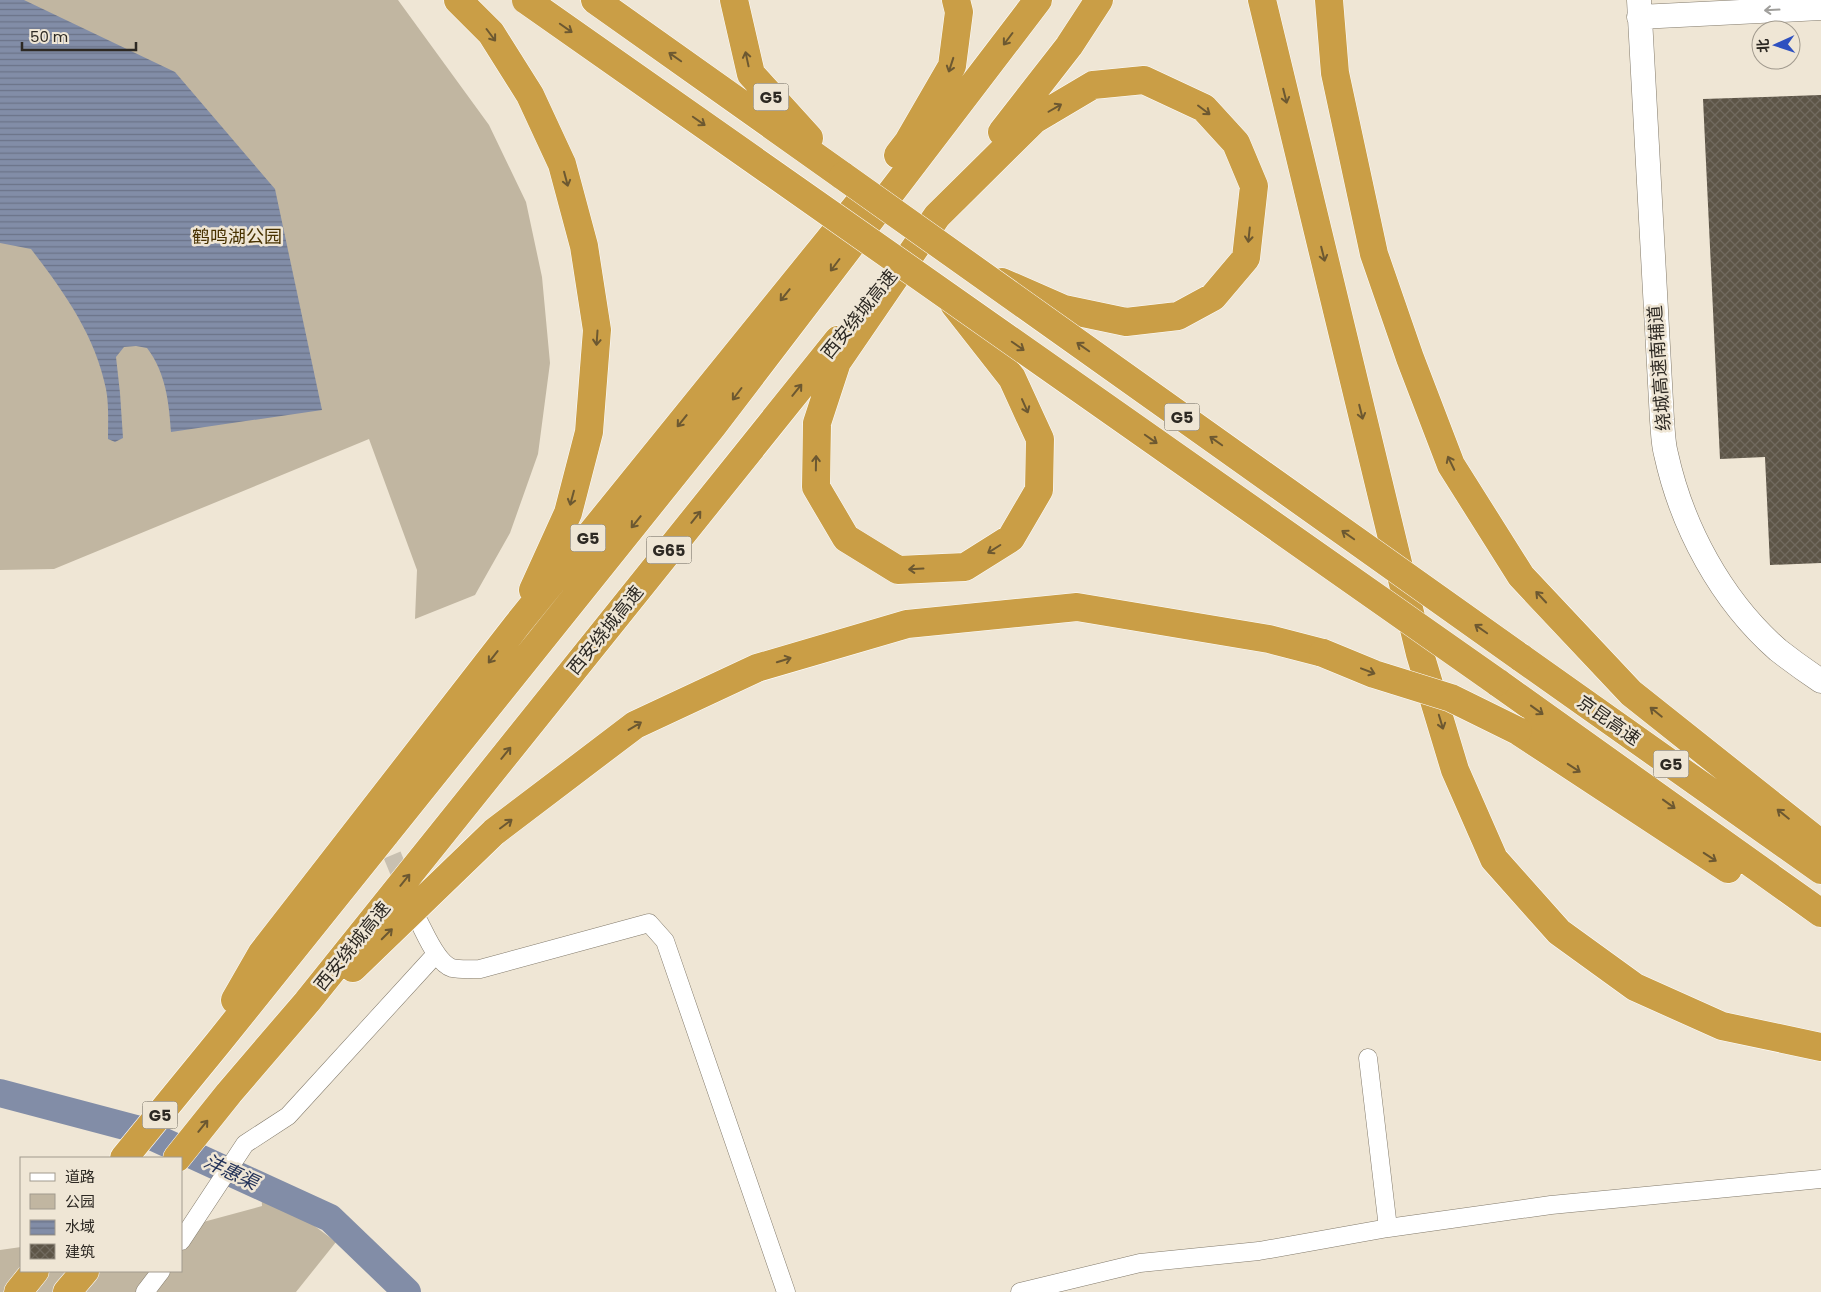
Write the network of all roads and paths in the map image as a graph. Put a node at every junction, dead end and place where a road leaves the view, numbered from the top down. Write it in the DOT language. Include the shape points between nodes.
graph roads {
  1 [pos="458,0"];
  2 [pos="526,0"];
  3 [pos="594,0"];
  4 [pos="734,0"];
  5 [pos="956,0"];
  6 [pos="1038,0"];
  7 [pos="1099,0"];
  8 [pos="1262,0"];
  9 [pos="1330,0"];
  10 [pos="1821,8"];
  11 [pos="1639,17"];
  12 [pos="1821,24"];
  13 [pos="843,176"];
  14 [pos="937,216"];
  15 [pos="977,271"];
  16 [pos="947,296"];
  17 [pos="517,625"];
  18 [pos="1821,682"];
  19 [pos="1821,844"];
  20 [pos="1821,870"];
  21 [pos="1821,913"];
  22 [pos="419,922"];
  23 [pos="1821,929"];
  24 [pos="436,954"];
  25 [pos="1821,1047"];
  26 [pos="1368,1058"];
  27 [pos="196,1071"];
  28 [pos="229,1093"];
  29 [pos="125,1157"];
  30 [pos="178,1157"];
  31 [pos="1821,1179"];
  32 [pos="1388,1228"];
  33 [pos="182,1240"];
  34 [pos="34,1272"];
  35 [pos="84,1272"];
  36 [pos="160,1272"];
  37 [pos="18,1292"];
  38 [pos="67,1292"];
  39 [pos="145,1292"];
  40 [pos="786,1292"];
  41 [pos="1020,1292"];
  1 -- 17 [label="highway, one-way" via="491,33 506,56 530,95 562,164 584,246 597,330 589,432 568,513"];
  2 -- 16 [label="highway, one-way, bridge"];
  13 -- 3 [label="highway, one-way"];
  13 -- 4 [label="highway, G5, one-way" via="750,74"];
  5 -- 17 [label="highway, G5, one-way" via="959,12 952,66 908,142"];
  6 -- 27 [label="highway, G65, one-way" via="712,427"];
  7 -- 14 [label="highway, 西安绕城高速 / G65" via="1069,46"];
  8 -- 25 [label="highway, one-way" via="1420,654 1455,770 1494,859 1559,932 1636,987 1722,1026"];
  19 -- 9 [label="highway, one-way" via="1631,693 1522,576 1451,465 1374,254 1335,73"];
  10 -- 11 [label="street, one-way"];
  11 -- 12 [label="street"];
  11 -- 18 [label="street, 绕城高速南辅道" via="1662,420 1665,452 1675,490 1705,559 1728,594 1778,649"];
  13 -- 15 [label="highway, G5, bridge"];
  14 -- 15 [label="highway, one-way, bridge" via="1034,120 1092,85 1144,80 1204,108 1236,143 1254,186 1246,258 1213,297 1178,316 1126,322 1064,309"];
  16 -- 14 [label="highway, one-way" via="1012,378 1040,440 1039,490 1011,538 965,567 898,570 846,538 816,487 817,423 837,362"];
  28 -- 14 [label="highway, 西安绕城高速 / G65, one-way" via="307,1002"];
  20 -- 15 [label="highway, 京昆高速 / G5, one-way, bridge"];
  16 -- 21 [label="highway, one-way, bridge"];
  17 -- 27 [label="highway, G5, one-way" via="262,953"];
  22 -- 24 [label="street"];
  28 -- 23 [label="highway, G5, one-way, bridge" via="494,832 635,725 757,668 907,624 1077,607 1269,639 1323,653 1374,674 1450,698 1518,731"];
  24 -- 33 [label="street" via="288,1116 246,1144"];
  24 -- 40 [label="street" via="450,967 480,969 649,923 666,941"];
  26 -- 32 [label="street"];
  27 -- 29 [label="highway, G5"];
  30 -- 28 [label="highway, 西安绕城高速 / G5, one-way"];
  31 -- 32 [label="street" via="1551,1205"];
  32 -- 41 [label="street" via="1259,1251 1140,1263"];
  34 -- 37 [label="highway"];
  35 -- 38 [label="highway"];
  36 -- 39 [label="street"];
}
